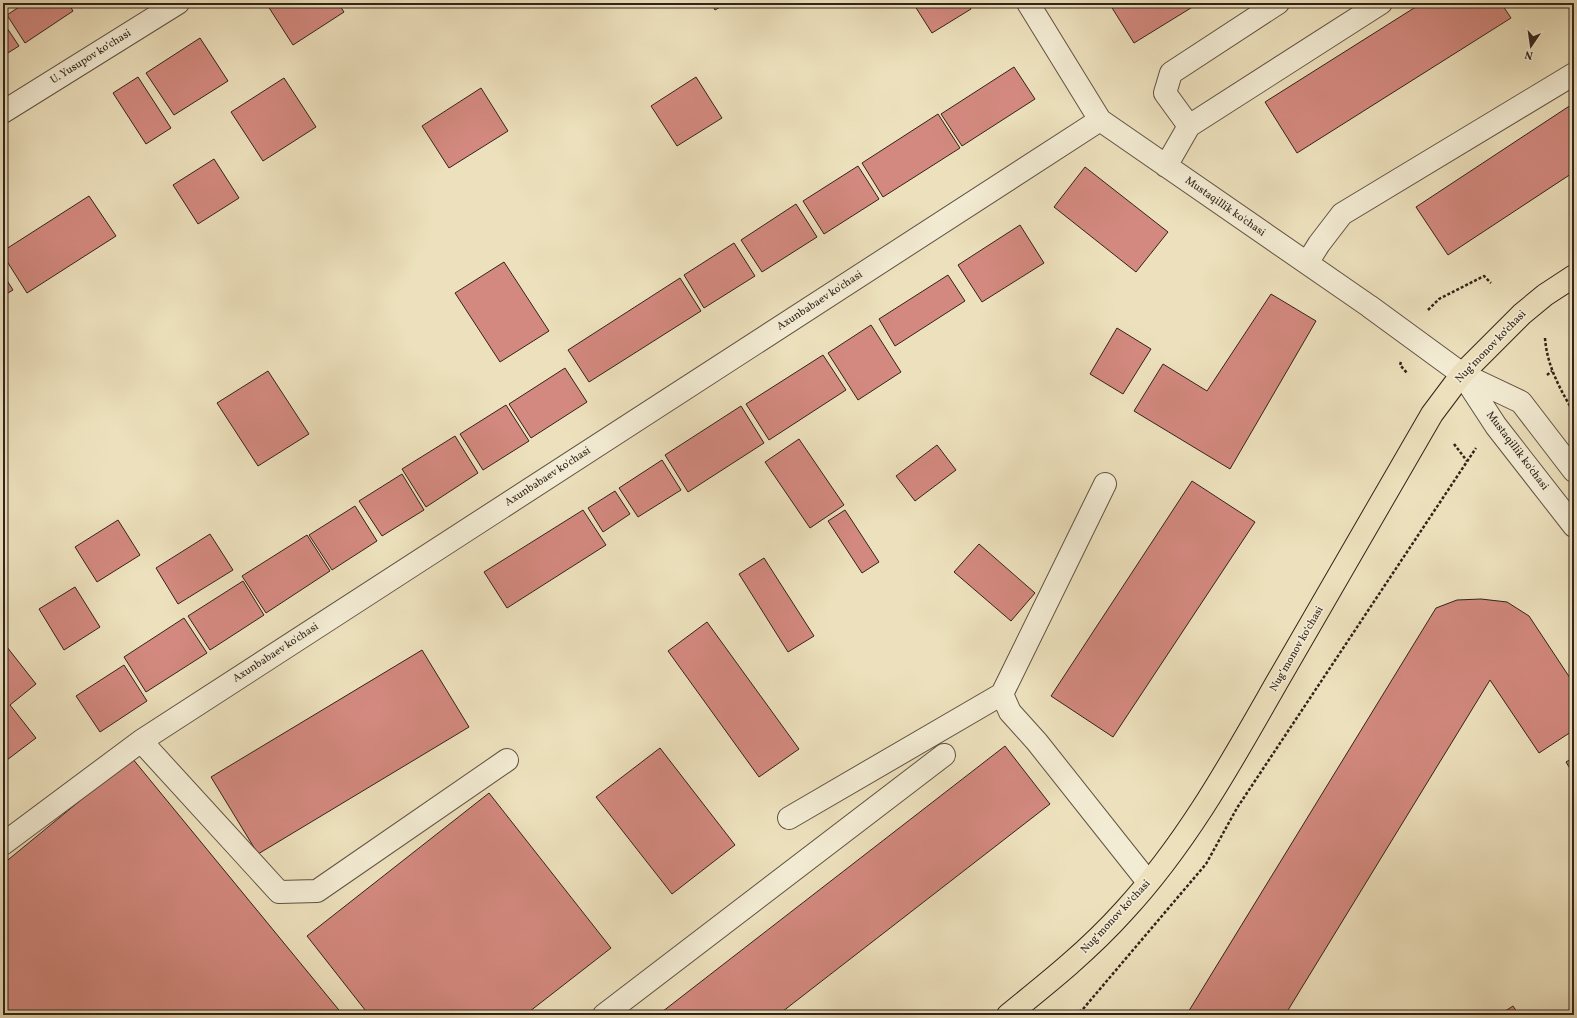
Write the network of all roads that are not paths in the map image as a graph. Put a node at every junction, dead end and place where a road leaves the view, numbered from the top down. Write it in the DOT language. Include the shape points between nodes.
graph roads {
  1 [pos="178,3"];
  2 [pos="1028,3"];
  3 [pos="1278,3"];
  4 [pos="1381,3"];
  5 [pos="1574,74"];
  6 [pos="3,112"];
  7 [pos="1100,120"];
  8 [pos="1189,126"];
  9 [pos="1166,166"];
  10 [pos="1306,263"];
  11 [pos="1574,276"];
  12 [pos="1462,374"];
  13 [pos="1574,471"];
  14 [pos="1104,484"];
  15 [pos="1574,526"];
  16 [pos="1002,694"];
  17 [pos="141,741"];
  18 [pos="944,755"];
  19 [pos="507,760"];
  20 [pos="789,818"];
  21 [pos="3,844"];
  22 [pos="1148,882"];
  23 [pos="604,1015"];
  24 [pos="1008,1015"];
  1 -- 6 [label="street, U. Yusupov ko‘chasi"];
  2 -- 7 [label="street, Mustaqillik ko'chasi"];
  3 -- 8 [label="street" via="1171,72 1165,93"];
  4 -- 8 [label="street"];
  5 -- 10 [label="street" via="1342,214"];
  7 -- 9 [label="street, Mustaqillik ko'chasi"];
  7 -- 17 [label="street, Axunbabaev ko'chasi"];
  8 -- 9 [label="street"];
  9 -- 10 [label="street, Mustaqillik ko'chasi"];
  10 -- 12 [label="street, Mustaqillik ko'chasi"];
  11 -- 12 [label="main road, Nugʻmonov koʻchasi" via="1522,314"];
  12 -- 13 [label="street, Mustaqillik ko'chasi" via="1521,402"];
  12 -- 15 [label="street, Mustaqillik ko'chasi" via="1496,426"];
  12 -- 22 [label="main road, Nugʻmonov koʻchasi" via="1432,414 1228,766 1190,826"];
  14 -- 16 [label="street"];
  16 -- 20 [label="street"];
  16 -- 22 [label="street" via="1010,712 1037,742"];
  17 -- 19 [label="street" via="279,892 317,891"];
  17 -- 21 [label="street, Axunbabaev ko'chasi"];
  18 -- 23 [label="street"];
  22 -- 24 [label="main road, Nugʻmonov koʻchasi" via="1126,910 1076,960"];
}
